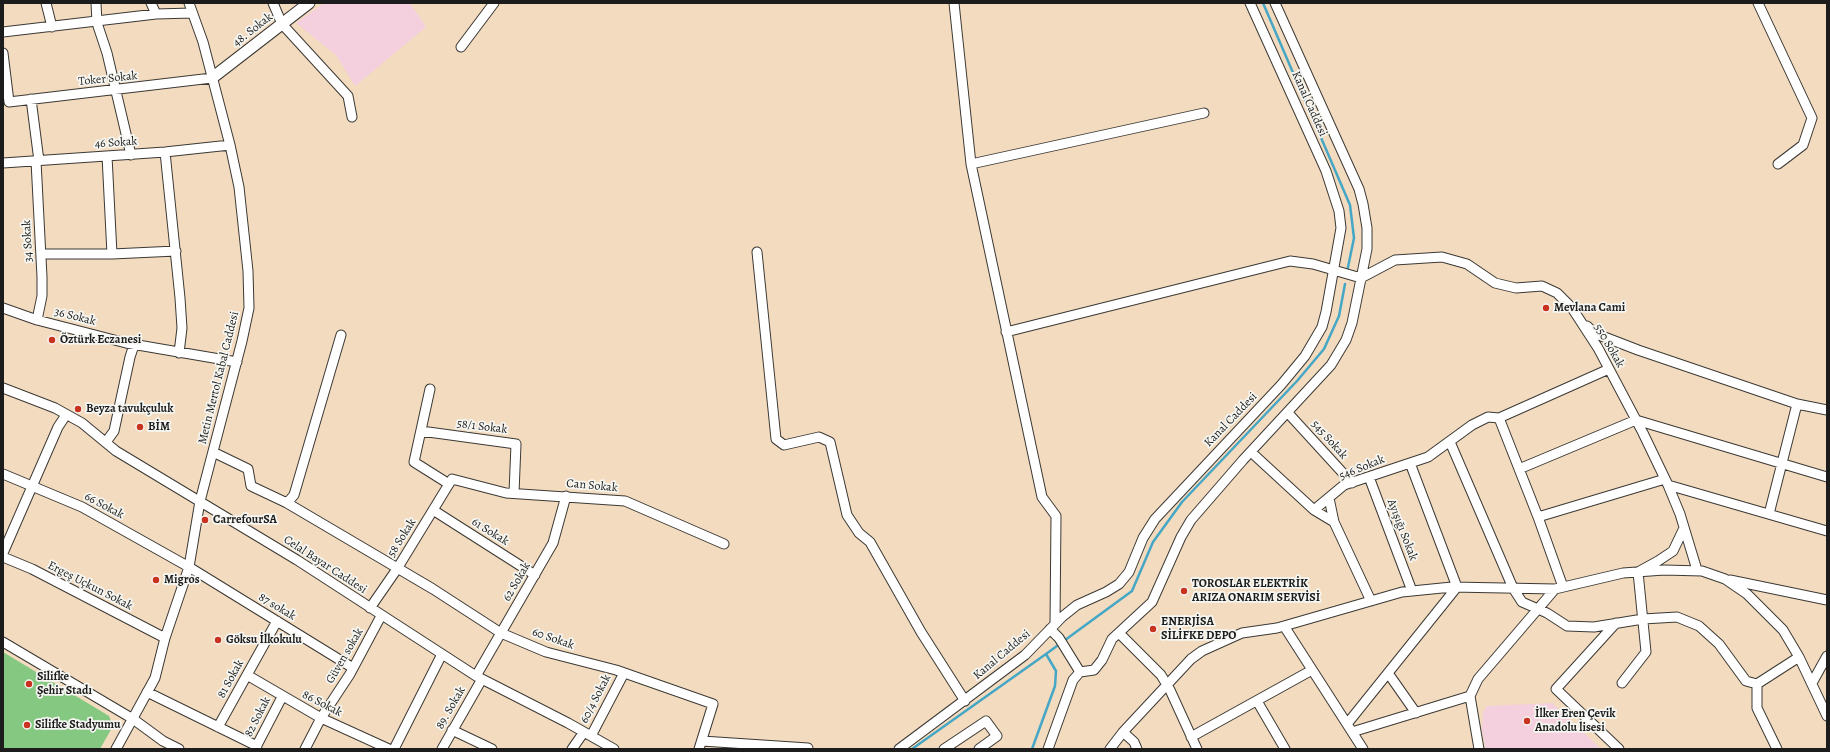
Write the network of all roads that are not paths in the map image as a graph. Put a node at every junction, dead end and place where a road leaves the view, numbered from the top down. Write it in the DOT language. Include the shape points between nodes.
graph roads {
  1 [pos="46,3"];
  2 [pos="96,3"];
  3 [pos="151,3"];
  4 [pos="189,3"];
  5 [pos="273,3"];
  6 [pos="309,3"];
  7 [pos="494,3"];
  8 [pos="954,3"];
  9 [pos="1250,3"];
  10 [pos="1275,3"];
  11 [pos="1758,3"];
  12 [pos="192,13"];
  13 [pos="156,14"];
  14 [pos="97,23"];
  15 [pos="282,24"];
  16 [pos="52,27"];
  17 [pos="3,32"];
  18 [pos="461,47"];
  19 [pos="3,53"];
  20 [pos="212,78"];
  21 [pos="116,90"];
  22 [pos="31,99"];
  23 [pos="1204,113"];
  24 [pos="352,117"];
  25 [pos="230,145"];
  26 [pos="165,152"];
  27 [pos="131,154"];
  28 [pos="107,156"];
  29 [pos="38,161"];
  30 [pos="3,163"];
  31 [pos="971,164"];
  32 [pos="1778,164"];
  33 [pos="176,252"];
  34 [pos="757,252"];
  35 [pos="41,254"];
  36 [pos="112,254"];
  37 [pos="1333,270"];
  38 [pos="1361,278"];
  39 [pos="3,308"];
  40 [pos="1572,308"];
  41 [pos="37,320"];
  42 [pos="1006,332"];
  43 [pos="341,335"];
  44 [pos="134,345"];
  45 [pos="179,352"];
  46 [pos="237,362"];
  47 [pos="1608,369"];
  48 [pos="3,388"];
  49 [pos="430,389"];
  50 [pos="1797,404"];
  51 [pos="1827,410"];
  52 [pos="1288,412"];
  53 [pos="66,415"];
  54 [pos="1499,418"];
  55 [pos="1636,420"];
  56 [pos="421,431"];
  57 [pos="106,442"];
  58 [pos="1450,442"];
  59 [pos="213,452"];
  60 [pos="1250,452"];
  61 [pos="1410,463"];
  62 [pos="1781,464"];
  63 [pos="1519,469"];
  64 [pos="3,474"];
  65 [pos="1369,477"];
  66 [pos="1827,477"];
  67 [pos="450,482"];
  68 [pos="1666,482"];
  69 [pos="1352,483"];
  70 [pos="32,487"];
  71 [pos="514,493"];
  72 [pos="566,496"];
  73 [pos="1328,498"];
  74 [pos="200,501"];
  75 [pos="286,504"];
  76 [pos="433,510"];
  77 [pos="1314,510"];
  78 [pos="1769,514"];
  79 [pos="1538,516"];
  80 [pos="1334,522"];
  81 [pos="1684,528"];
  82 [pos="1827,531"];
  83 [pos="724,544"];
  84 [pos="3,554"];
  85 [pos="3,557"];
  86 [pos="189,567"];
  87 [pos="397,569"];
  88 [pos="1697,570"];
  89 [pos="1638,572"];
  90 [pos="535,575"];
  91 [pos="1725,579"];
  92 [pos="1457,587"];
  93 [pos="1513,588"];
  94 [pos="1559,588"];
  95 [pos="1412,591"];
  96 [pos="1827,600"];
  97 [pos="1371,601"];
  98 [pos="370,608"];
  99 [pos="1539,609"];
  100 [pos="381,616"];
  101 [pos="1643,619"];
  102 [pos="277,621"];
  103 [pos="1616,623"];
  104 [pos="1284,626"];
  105 [pos="1052,627"];
  106 [pos="1119,632"];
  107 [pos="501,633"];
  108 [pos="165,638"];
  109 [pos="3,642"];
  110 [pos="442,654"];
  111 [pos="1827,656"];
  112 [pos="1799,657"];
  113 [pos="353,668"];
  114 [pos="1312,670"];
  115 [pos="1080,672"];
  116 [pos="624,673"];
  117 [pos="1388,673"];
  118 [pos="247,675"];
  119 [pos="479,678"];
  120 [pos="1622,683"];
  121 [pos="1812,683"];
  122 [pos="1167,684"];
  123 [pos="1757,684"];
  124 [pos="147,692"];
  125 [pos="1470,696"];
  126 [pos="282,697"];
  127 [pos="965,701"];
  128 [pos="1257,701"];
  129 [pos="1416,713"];
  130 [pos="1827,716"];
  131 [pos="321,718"];
  132 [pos="133,719"];
  133 [pos="218,727"];
  134 [pos="1349,728"];
  135 [pos="452,730"];
  136 [pos="1123,732"];
  137 [pos="587,734"];
  138 [pos="1191,737"];
  139 [pos="160,745"];
  140 [pos="700,745"];
  141 [pos="256,748"];
  142 [pos="781,748"];
  143 [pos="808,748"];
  144 [pos="1048,748"];
  145 [pos="116,749"];
  146 [pos="179,749"];
  147 [pos="305,749"];
  148 [pos="389,749"];
  149 [pos="394,749"];
  150 [pos="442,749"];
  151 [pos="492,749"];
  152 [pos="572,749"];
  153 [pos="614,749"];
  154 [pos="899,749"];
  155 [pos="944,749"];
  156 [pos="979,749"];
  157 [pos="1110,749"];
  158 [pos="1137,749"];
  159 [pos="1197,749"];
  160 [pos="1285,749"];
  161 [pos="1363,749"];
  162 [pos="1479,749"];
  163 [pos="1619,749"];
  164 [pos="1777,749"];
  1 -- 16 [label="street"];
  2 -- 14 [label="street"];
  3 -- 13 [label="street"];
  4 -- 12 [label="street, Metin Mertol Kabal Caddesi"];
  5 -- 15 [label="street"];
  6 -- 15 [label="main road, 48. Sokak"];
  7 -- 18 [label="street"];
  8 -- 31 [label="street"];
  9 -- 37 [label="street, Kanal Caddesi" via="1335,195 1341,228"];
  10 -- 38 [label="street" via="1359,189 1367,228 1367,249"];
  11 -- 32 [label="street" via="1812,118 1802,145"];
  12 -- 13 [label="street"];
  12 -- 20 [label="street, Metin Mertol Kabal Caddesi"];
  13 -- 14 [label="street"];
  14 -- 16 [label="street"];
  14 -- 21 [label="street"];
  15 -- 20 [label="main road, 48. Sokak"];
  15 -- 24 [label="street" via="348,96"];
  16 -- 17 [label="street"];
  19 -- 22 [label="street, Toker Sokak" via="9,102"];
  20 -- 21 [label="street, Toker Sokak"];
  20 -- 25 [label="street, Metin Mertol Kabal Caddesi"];
  21 -- 22 [label="street, Toker Sokak"];
  21 -- 27 [label="street"];
  22 -- 29 [label="street, 34 Sokak"];
  23 -- 31 [label="street"];
  25 -- 26 [label="street, 46 Sokak"];
  25 -- 46 [label="street, Metin Mertol Kabal Caddesi" via="239,187 248,271 249,308"];
  26 -- 27 [label="street, 46 Sokak"];
  26 -- 33 [label="street"];
  27 -- 28 [label="street, 46 Sokak"];
  28 -- 29 [label="street, 46 Sokak"];
  28 -- 36 [label="street"];
  29 -- 30 [label="street, 46 Sokak"];
  29 -- 35 [label="street, 34 Sokak"];
  31 -- 42 [label="street"];
  33 -- 36 [label="street"];
  33 -- 45 [label="street" via="182,328"];
  34 -- 127 [label="street" via="776,439 784,445 819,437 830,442 847,515 859,533 870,542 921,632"];
  35 -- 36 [label="street"];
  35 -- 41 [label="street, 34 Sokak" via="42,296"];
  37 -- 38 [label="street"];
  37 -- 42 [label="street" via="1290,261"];
  37 -- 105 [label="street, Kanal Caddesi" via="1322,327 1305,356 1155,519 1143,538 1129,572 1119,584 1077,605"];
  38 -- 40 [label="street, 550 Sokak" via="1395,260 1442,257 1467,264 1495,282 1516,288 1542,286 1557,293"];
  38 -- 52 [label="street" via="1346,340 1331,365"];
  39 -- 41 [label="street, 36 Sokak"];
  40 -- 47 [label="street, 550 Sokak"];
  40 -- 50 [label="street" via="1594,333"];
  41 -- 44 [label="street, 36 Sokak"];
  42 -- 105 [label="street" via="1042,497 1056,516"];
  43 -- 75 [label="street" via="294,495"];
  44 -- 45 [label="street, 36 Sokak"];
  44 -- 57 [label="street" via="114,431"];
  45 -- 46 [label="street, 36 Sokak"];
  46 -- 59 [label="street, Metin Mertol Kabal Caddesi"];
  47 -- 54 [label="street, 546 Sokak"];
  47 -- 55 [label="street, 550 Sokak"];
  48 -- 53 [label="street, Celal Bayar Caddesi" via="55,408"];
  49 -- 56 [label="street"];
  50 -- 51 [label="street"];
  50 -- 62 [label="street"];
  52 -- 60 [label="street"];
  52 -- 69 [label="street, 545 Sokak"];
  53 -- 57 [label="street, Celal Bayar Caddesi" via="82,423"];
  53 -- 70 [label="street" via="58,427"];
  54 -- 58 [label="street, 546 Sokak" via="1488,417 1472,425"];
  54 -- 63 [label="street"];
  55 -- 62 [label="street"];
  55 -- 63 [label="street"];
  55 -- 68 [label="street, 550 Sokak"];
  56 -- 67 [label="street" via="414,462"];
  56 -- 71 [label="street, 58/1 Sokak" via="516,444"];
  57 -- 74 [label="street, Celal Bayar Caddesi" via="116,451"];
  58 -- 61 [label="street, 546 Sokak" via="1428,457"];
  58 -- 93 [label="street"];
  59 -- 74 [label="street, Metin Mertol Kabal Caddesi"];
  59 -- 75 [label="street, 60 Sokak" via="248,469 251,486"];
  60 -- 77 [label="street"];
  60 -- 106 [label="street" via="1191,520 1181,536 1152,602"];
  61 -- 65 [label="street, 546 Sokak"];
  61 -- 92 [label="street"];
  62 -- 66 [label="street"];
  62 -- 78 [label="street"];
  63 -- 79 [label="street"];
  64 -- 70 [label="street, 66 Sokak"];
  65 -- 69 [label="street, 546 Sokak"];
  65 -- 95 [label="street, Ayışığı Sokak"];
  67 -- 71 [label="street, Can Sokak"];
  67 -- 76 [label="street, 58 Sokak"];
  68 -- 78 [label="street"];
  68 -- 79 [label="street"];
  68 -- 81 [label="street, 550 Sokak"];
  69 -- 73 [label="street, 546 Sokak" via="1344,485"];
  70 -- 84 [label="street"];
  70 -- 86 [label="street, 66 Sokak" via="82,506"];
  71 -- 72 [label="street, Can Sokak"];
  72 -- 83 [label="street, Can Sokak" via="625,501"];
  72 -- 90 [label="street, 62 Sokak" via="553,543"];
  73 -- 77 [label="street, 546 Sokak"];
  73 -- 80 [label="street"];
  74 -- 86 [label="street, Metin Mertol Kabal Caddesi"];
  74 -- 98 [label="street, Celal Bayar Caddesi"];
  75 -- 87 [label="street, 60 Sokak"];
  76 -- 87 [label="street, 58 Sokak"];
  76 -- 90 [label="street, 61 Sokak"];
  77 -- 80 [label="street"];
  78 -- 82 [label="street"];
  79 -- 94 [label="street"];
  80 -- 97 [label="street"];
  81 -- 88 [label="street, 550 Sokak"];
  81 -- 89 [label="street" via="1673,550"];
  85 -- 108 [label="street, Ergeş Uçkun Sokak" via="32,569"];
  86 -- 102 [label="street, 87 sokak"];
  86 -- 108 [label="street, Metin Mertol Kabal Caddesi"];
  87 -- 98 [label="street, 58 Sokak"];
  87 -- 107 [label="street, 60 Sokak"];
  88 -- 89 [label="street"];
  88 -- 91 [label="street"];
  89 -- 94 [label="street"];
  89 -- 101 [label="street"];
  90 -- 107 [label="street, 62 Sokak"];
  91 -- 96 [label="street"];
  91 -- 112 [label="street" via="1748,594 1783,630"];
  92 -- 93 [label="street"];
  92 -- 95 [label="street"];
  92 -- 117 [label="street"];
  93 -- 94 [label="street"];
  93 -- 99 [label="street" via="1522,602"];
  94 -- 99 [label="street"];
  95 -- 97 [label="street"];
  97 -- 104 [label="street"];
  98 -- 100 [label="street, Celal Bayar Caddesi"];
  99 -- 103 [label="street" via="1567,626 1594,627"];
  99 -- 125 [label="street" via="1478,679"];
  100 -- 110 [label="street, Celal Bayar Caddesi"];
  100 -- 113 [label="street, Güven sokak"];
  101 -- 103 [label="street"];
  101 -- 120 [label="street" via="1646,652"];
  101 -- 123 [label="street" via="1677,618 1699,626 1719,644 1746,681"];
  102 -- 113 [label="street, 87 sokak"];
  102 -- 118 [label="street, 81 Sokak"];
  103 -- 163 [label="street" via="1556,689"];
  104 -- 114 [label="street"];
  104 -- 122 [label="street" via="1242,633 1202,651"];
  105 -- 115 [label="street"];
  105 -- 127 [label="street, Kanal Caddesi" via="1025,655"];
  106 -- 115 [label="street" via="1112,639 1098,666 1089,672"];
  106 -- 122 [label="street" via="1156,668"];
  107 -- 116 [label="street, 60 Sokak" via="546,652"];
  107 -- 119 [label="street, 62 Sokak"];
  108 -- 124 [label="street, Metin Mertol Kabal Caddesi" via="155,678"];
  109 -- 132 [label="street"];
  110 -- 119 [label="street, Celal Bayar Caddesi"];
  110 -- 149 [label="street"];
  111 -- 121 [label="street"];
  112 -- 121 [label="street"];
  112 -- 123 [label="street"];
  113 -- 131 [label="street, Güven sokak"];
  114 -- 128 [label="street"];
  114 -- 134 [label="street"];
  115 -- 144 [label="street" via="1073,680"];
  116 -- 137 [label="street, 60/4 Sokak"];
  116 -- 140 [label="street, 60 Sokak" via="713,704"];
  117 -- 129 [label="street"];
  117 -- 134 [label="street"];
  118 -- 126 [label="street, 86 Sokak"];
  118 -- 133 [label="street, 81 Sokak"];
  119 -- 135 [label="street, 89. Sokak"];
  119 -- 137 [label="street, Celal Bayar Caddesi"];
  121 -- 130 [label="street"];
  122 -- 136 [label="street"];
  122 -- 138 [label="street"];
  123 -- 164 [label="street" via="1757,708"];
  124 -- 132 [label="street, Metin Mertol Kabal Caddesi"];
  124 -- 133 [label="street"];
  125 -- 129 [label="street"];
  125 -- 162 [label="street"];
  126 -- 131 [label="street, 86 Sokak"];
  126 -- 141 [label="street, 82 Sokak"];
  127 -- 154 [label="street, Kanal Caddesi"];
  128 -- 138 [label="street"];
  128 -- 160 [label="street"];
  129 -- 134 [label="street"];
  131 -- 147 [label="street, Güven sokak"];
  131 -- 148 [label="street, 86 Sokak"];
  132 -- 139 [label="street"];
  132 -- 145 [label="street, Metin Mertol Kabal Caddesi"];
  133 -- 141 [label="street"];
  134 -- 161 [label="street"];
  135 -- 150 [label="street, 89. Sokak"];
  135 -- 151 [label="street"];
  136 -- 157 [label="street"];
  136 -- 158 [label="street" via="1134,742"];
  137 -- 152 [label="street, 60/4 Sokak"];
  137 -- 153 [label="street, Celal Bayar Caddesi"];
  138 -- 159 [label="street"];
  139 -- 146 [label="street"];
  140 -- 142 [label="street"];
  142 -- 143 [label="street"];
  155 -- 156 [label="street" via="986,721 997,736"];
}
